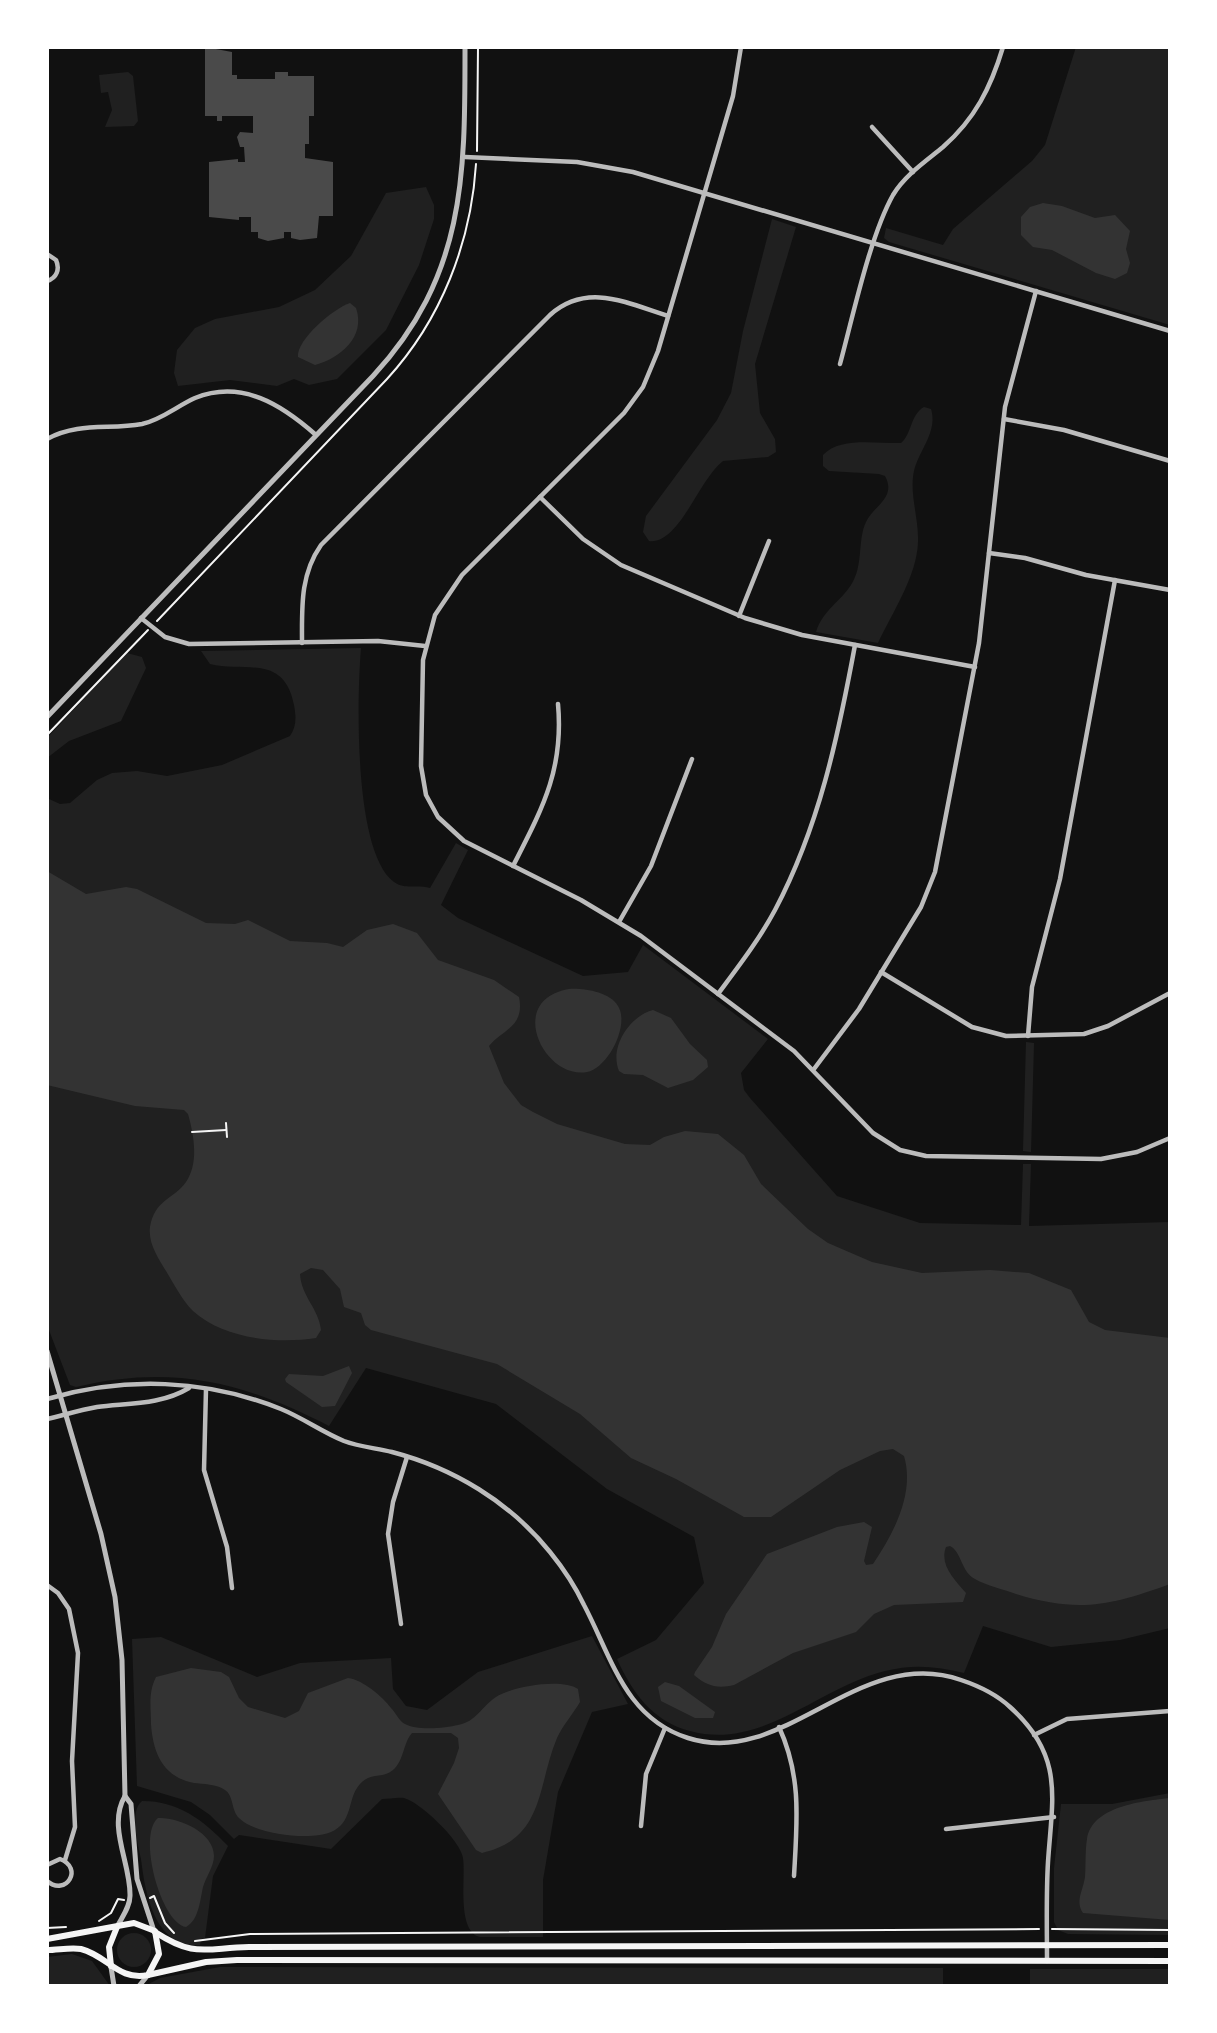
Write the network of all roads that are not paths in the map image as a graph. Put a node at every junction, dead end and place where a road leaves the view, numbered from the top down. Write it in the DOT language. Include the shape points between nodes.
graph roads {
  1 [pos="466,47"];
  2 [pos="741,47"];
  3 [pos="1003,47"];
  4 [pos="872,127"];
  5 [pos="465,157"];
  6 [pos="913,172"];
  7 [pos="704,192"];
  8 [pos="875,244"];
  9 [pos="47,254"];
  10 [pos="47,281"];
  11 [pos="1036,292"];
  12 [pos="668,316"];
  13 [pos="1170,331"];
  14 [pos="840,364"];
  15 [pos="1003,419"];
  16 [pos="316,435"];
  17 [pos="47,439"];
  18 [pos="1170,461"];
  19 [pos="540,497"];
  20 [pos="769,541"];
  21 [pos="989,553"];
  22 [pos="1115,580"];
  23 [pos="1170,590"];
  24 [pos="739,616"];
  25 [pos="141,618"];
  26 [pos="302,643"];
  27 [pos="855,645"];
  28 [pos="425,646"];
  29 [pos="975,667"];
  30 [pos="558,704"];
  31 [pos="47,718"];
  32 [pos="692,759"];
  33 [pos="513,866"];
  34 [pos="619,922"];
  35 [pos="881,972"];
  36 [pos="1170,993"];
  37 [pos="718,994"];
  38 [pos="1028,1036"];
  39 [pos="814,1069"];
  40 [pos="1170,1138"];
  41 [pos="47,1351"];
  42 [pos="190,1388"];
  43 [pos="206,1389"];
  44 [pos="62,1394"];
  45 [pos="47,1399"];
  46 [pos="68,1414"];
  47 [pos="47,1419"];
  48 [pos="407,1457"];
  49 [pos="47,1585"];
  50 [pos="232,1588"];
  51 [pos="401,1624"];
  52 [pos="1170,1711"];
  53 [pos="779,1727"];
  54 [pos="665,1728"];
  55 [pos="1034,1735"];
  56 [pos="125,1796"];
  57 [pos="1054,1816"];
  58 [pos="641,1826"];
  59 [pos="946,1829"];
  60 [pos="65,1860"];
  61 [pos="47,1865"];
  62 [pos="794,1876"];
  63 [pos="47,1881"];
  64 [pos="117,1927"];
  65 [pos="155,1931"];
  66 [pos="47,1939"];
  67 [pos="1047,1944"];
  68 [pos="1170,1945"];
  69 [pos="47,1950"];
  70 [pos="1047,1961"];
  71 [pos="1170,1961"];
  72 [pos="111,1966"];
  73 [pos="148,1975"];
  74 [pos="114,1986"];
  75 [pos="139,1986"];
  1 -- 5 [label="street"];
  2 -- 7 [label="street" via="733,96"];
  3 -- 6 [label="street" via="979,107"];
  4 -- 6 [label="street"];
  5 -- 7 [label="street" via="595,164"];
  5 -- 16 [label="street" via="453,234 424,305 388,359"];
  6 -- 8 [label="street" via="893,196"];
  7 -- 8 [label="street"];
  7 -- 12 [label="street"];
  8 -- 11 [label="street"];
  8 -- 14 [label="street"];
  9 -- 10 [label="street" via="56,260 58,269"];
  11 -- 13 [label="street"];
  11 -- 15 [label="street"];
  12 -- 19 [label="street" via="652,367 634,400"];
  12 -- 26 [label="street" via="594,296 570,300 553,311 321,545 303,585"];
  15 -- 18 [label="street" via="1064,430"];
  15 -- 21 [label="street"];
  16 -- 17 [label="street" via="271,401 221,393 195,398 140,424 83,426"];
  16 -- 25 [label="street"];
  19 -- 24 [label="street" via="583,539 616,562"];
  19 -- 28 [label="street" via="450,589"];
  20 -- 24 [label="street"];
  21 -- 22 [label="street"];
  21 -- 29 [label="street"];
  22 -- 23 [label="street"];
  22 -- 38 [label="street" via="1060,879 1032,987"];
  24 -- 27 [label="street" via="784,631"];
  25 -- 26 [label="street" via="165,637 184,643"];
  25 -- 31 [label="street"];
  26 -- 28 [label="street" via="386,641"];
  27 -- 29 [label="street"];
  27 -- 37 [label="street" via="835,748 799,858 762,932"];
  28 -- 33 [label="street" via="421,766 426,795 438,817 457,836"];
  29 -- 35 [label="street" via="935,872 918,911"];
  30 -- 33 [label="street" via="559,745 553,779"];
  32 -- 34 [label="street" via="651,866"];
  33 -- 34 [label="street"];
  34 -- 37 [label="street"];
  35 -- 38 [label="street" via="979,1030"];
  35 -- 39 [label="street"];
  36 -- 38 [label="street" via="1094,1031 1066,1037"];
  37 -- 39 [label="street"];
  39 -- 40 [label="street" via="876,1136 914,1154 1107,1159"];
  41 -- 44 [label="street"];
  42 -- 43 [label="street"];
  42 -- 44 [label="street" via="177,1383 142,1383"];
  42 -- 46 [label="street" via="143,1404"];
  43 -- 48 [label="street" via="266,1404 343,1440"];
  43 -- 50 [label="street" via="204,1470 227,1548"];
  44 -- 45 [label="street"];
  44 -- 46 [label="street"];
  46 -- 47 [label="street"];
  46 -- 56 [label="street" via="115,1597 122,1660"];
  48 -- 51 [label="street" via="388,1534"];
  48 -- 54 [label="street" via="472,1485 531,1531 576,1589 628,1696"];
  49 -- 60 [label="street" via="69,1609 78,1653 72,1761 75,1827"];
  52 -- 55 [label="street" via="1067,1719"];
  53 -- 54 [label="street" via="723,1743 694,1740"];
  53 -- 55 [label="street" via="870,1683 932,1673 994,1694"];
  53 -- 62 [label="street" via="793,1761 798,1794"];
  54 -- 58 [label="street" via="646,1773"];
  55 -- 57 [label="street" via="1053,1780"];
  56 -- 64 [label="street" via="119,1805 120,1828 130,1896"];
  56 -- 65 [label="street" via="131,1804 138,1884"];
  57 -- 59 [label="street"];
  57 -- 67 [label="street"];
  60 -- 61 [label="street"];
  60 -- 63 [label="street" via="71,1867 71,1880 59,1887"];
  64 -- 65 [label="main road" via="138,1923"];
  64 -- 66 [label="main road"];
  64 -- 72 [label="main road" via="109,1947"];
  65 -- 67 [label="main road" via="191,1950"];
  65 -- 73 [label="main road" via="159,1954"];
  67 -- 68 [label="main road"];
  67 -- 70 [label="street"];
  69 -- 72 [label="main road" via="84,1950"];
  70 -- 71 [label="main road"];
  70 -- 73 [label="main road" via="246,1959"];
  72 -- 73 [label="main road" via="127,1976"];
  72 -- 74 [label="street"];
  73 -- 75 [label="street"];
}
